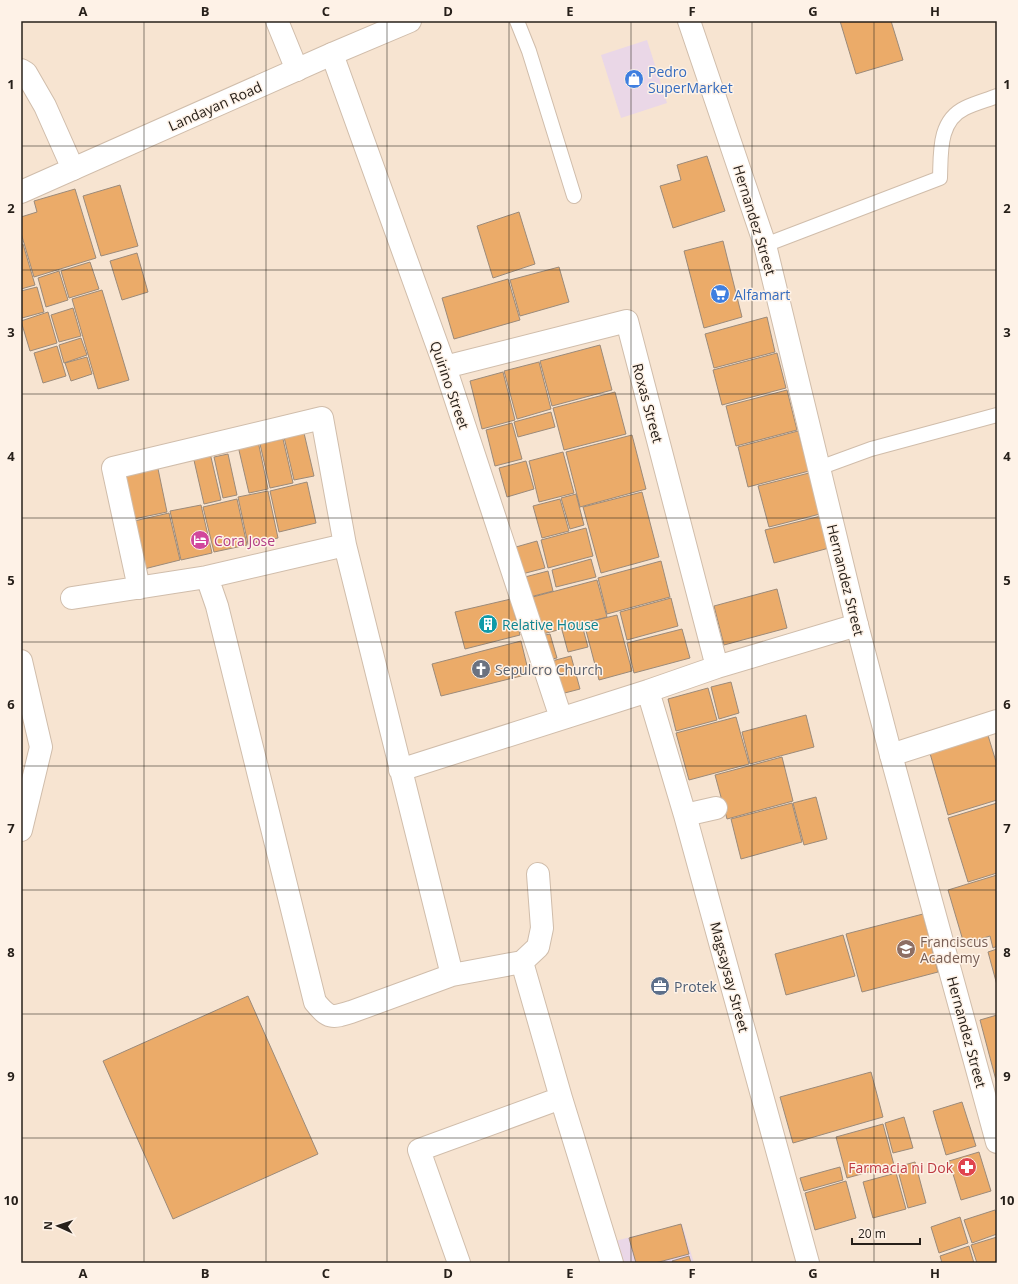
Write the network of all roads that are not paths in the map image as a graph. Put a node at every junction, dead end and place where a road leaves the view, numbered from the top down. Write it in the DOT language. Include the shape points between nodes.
graph roads {
  1 [pos="277,21"];
  2 [pos="410,21"];
  3 [pos="517,21"];
  4 [pos="689,21"];
  5 [pos="332,54"];
  6 [pos="21,70"];
  7 [pos="297,70"];
  8 [pos="997,96"];
  9 [pos="73,169"];
  10 [pos="21,192"];
  11 [pos="574,196"];
  12 [pos="765,245"];
  13 [pos="445,367"];
  14 [pos="997,415"];
  15 [pos="819,468"];
  16 [pos="345,545"];
  17 [pos="207,576"];
  18 [pos="139,588"];
  19 [pos="72,598"];
  20 [pos="857,625"];
  21 [pos="21,661"];
  22 [pos="717,667"];
  23 [pos="648,692"];
  24 [pos="561,718"];
  25 [pos="997,721"];
  26 [pos="891,755"];
  27 [pos="400,770"];
  28 [pos="716,808"];
  29 [pos="685,815"];
  30 [pos="21,830"];
  31 [pos="538,874"];
  32 [pos="522,962"];
  33 [pos="452,975"];
  34 [pos="561,1098"];
  35 [pos="997,1142"];
  36 [pos="459,1263"];
  37 [pos="612,1263"];
  38 [pos="808,1263"];
  1 -- 7 [label="street"];
  2 -- 5 [label="street, Landayan Road"];
  3 -- 11 [label="lane"];
  4 -- 12 [label="street, Hernandez Street"];
  5 -- 7 [label="street, Landayan Road"];
  5 -- 13 [label="street, Quirino Street"];
  6 -- 9 [label="street" via="26,73 45,106"];
  7 -- 9 [label="street, Landayan Road"];
  8 -- 12 [label="lane" via="964,108 949,121 941,142 940,178"];
  9 -- 10 [label="street, Landayan Road"];
  12 -- 15 [label="street, Hernandez Street"];
  13 -- 22 [label="street, Roxas Street" via="627,321"];
  13 -- 24 [label="street, Quirino Street"];
  14 -- 15 [label="lane" via="871,449"];
  15 -- 20 [label="street, Hernandez Street"];
  16 -- 17 [label="street"];
  16 -- 18 [label="street" via="322,418 113,468"];
  16 -- 27 [label="street"];
  17 -- 18 [label="street"];
  17 -- 33 [label="street" via="217,606 315,1002 323,1012 336,1017"];
  18 -- 19 [label="street"];
  20 -- 22 [label="street"];
  20 -- 26 [label="street, Hernandez Street"];
  21 -- 30 [label="street" via="41,747"];
  22 -- 23 [label="street"];
  23 -- 24 [label="street"];
  23 -- 29 [label="street, Magsaysay Street"];
  24 -- 27 [label="street"];
  25 -- 26 [label="street"];
  26 -- 35 [label="street, Hernandez Street"];
  27 -- 33 [label="street"];
  28 -- 29 [label="street"];
  29 -- 38 [label="street, Magsaysay Street"];
  31 -- 32 [label="street" via="542,928 538,947"];
  32 -- 33 [label="street"];
  32 -- 34 [label="street"];
  34 -- 36 [label="street" via="419,1150"];
  34 -- 37 [label="street"];
}
